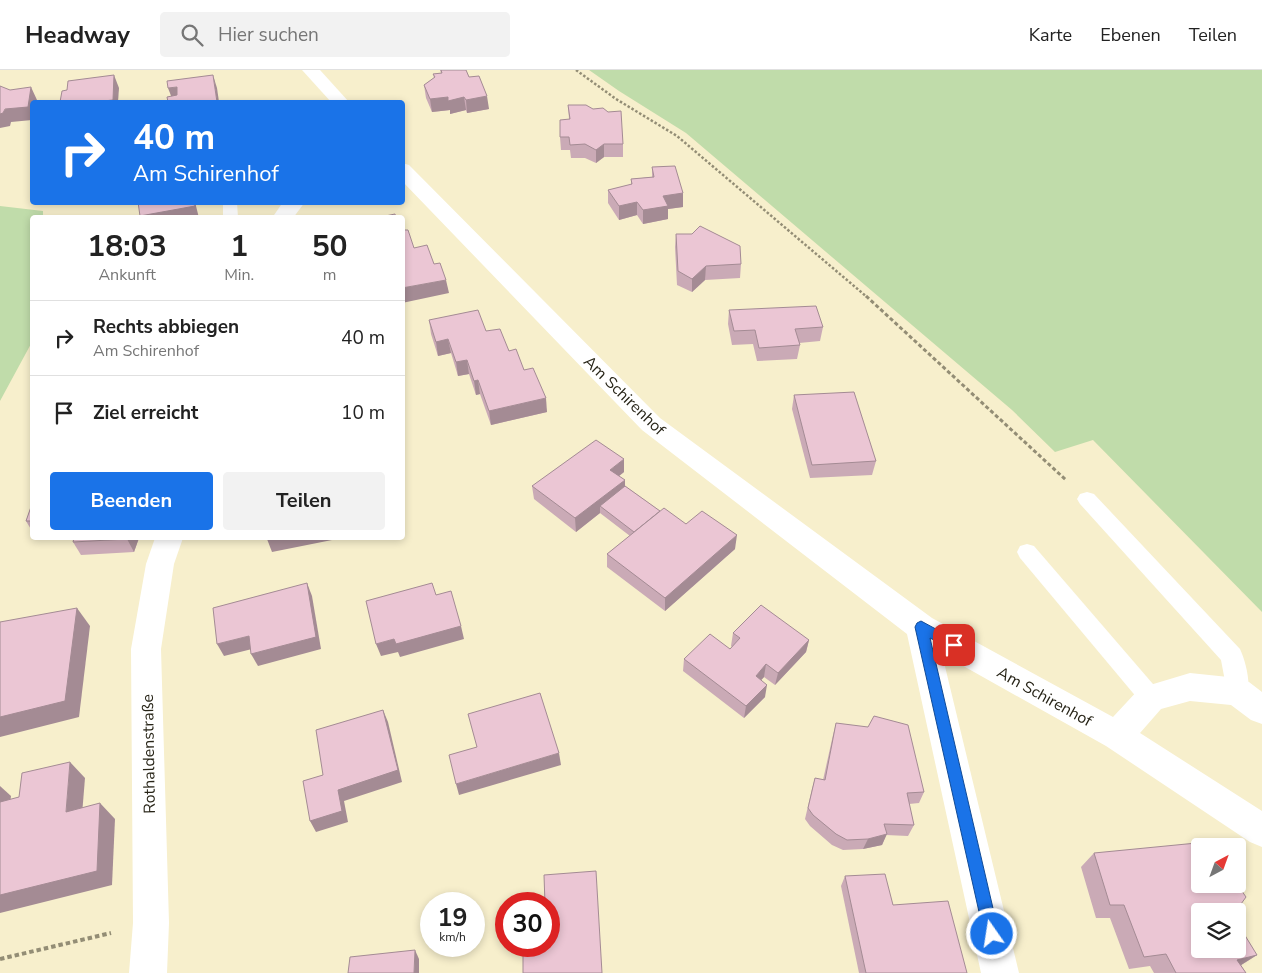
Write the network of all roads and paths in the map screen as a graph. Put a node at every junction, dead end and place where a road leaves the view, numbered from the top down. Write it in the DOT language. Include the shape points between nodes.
graph roads {
  1 [pos="311,70"];
  2 [pos="576,70"];
  3 [pos="338,100"];
  4 [pos="405,173"];
  5 [pos="292,205"];
  6 [pos="283,215"];
  7 [pos="1087,499"];
  8 [pos="169,540"];
  9 [pos="1027,552"];
  10 [pos="921,627"];
  11 [pos="1151,698"];
  12 [pos="1250,701"];
  13 [pos="1117,736"];
  14 [pos="1262,830"];
  15 [pos="151,923"];
  16 [pos="0,959"];
  17 [pos="148,973"];
  18 [pos="1000,973"];
  1 -- 3 [label="street"];
  2 -- 7 [label="path" via="685,142 858,289"];
  4 -- 10 [label="street, Am Schirenhof" via="651,424"];
  5 -- 6 [label="street"];
  7 -- 12 [label="lane" via="1232,656"];
  8 -- 15 [label="street, Rothaldenstraße" via="160,564 146,649"];
  9 -- 11 [label="lane"];
  10 -- 13 [label="street, Am Schirenhof"];
  10 -- 18 [label="street"];
  11 -- 12 [label="street" via="1190,687"];
  11 -- 13 [label="street"];
  13 -- 14 [label="street, Am Schirenhof"];
  15 -- 16 [label="path"];
  15 -- 17 [label="street, Rothaldenstraße"];
}
